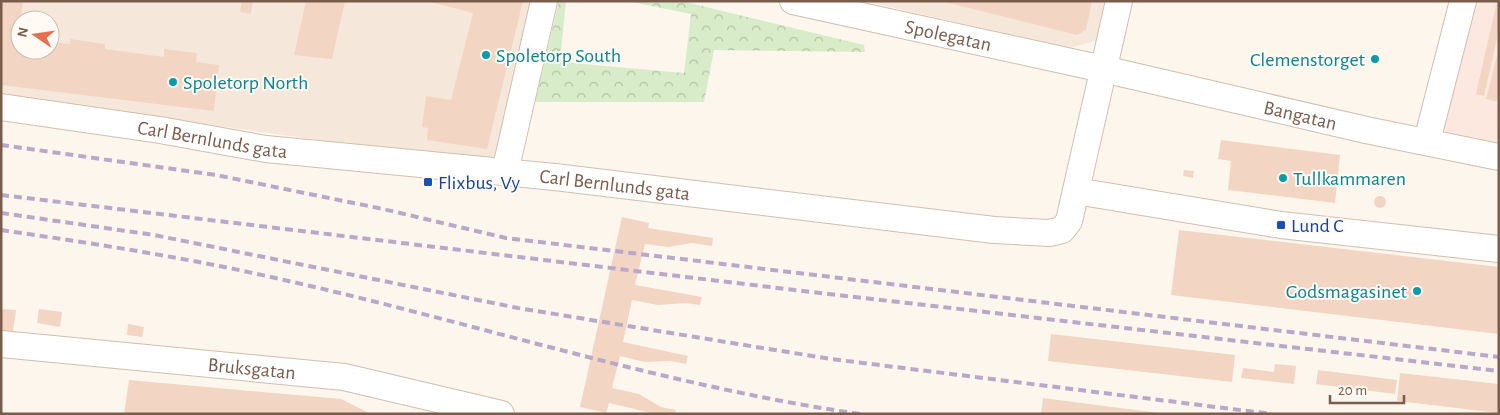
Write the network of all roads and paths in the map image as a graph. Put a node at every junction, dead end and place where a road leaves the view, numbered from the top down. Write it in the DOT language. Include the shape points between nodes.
graph roads {
  1 [pos="544,1"];
  2 [pos="793,1"];
  3 [pos="1119,1"];
  4 [pos="1463,1"];
  5 [pos="1103,69"];
  6 [pos="1,106"];
  7 [pos="1427,141"];
  8 [pos="1499,157"];
  9 [pos="504,172"];
  10 [pos="1076,191"];
  11 [pos="1499,249"];
  12 [pos="1,344"];
  13 [pos="439,407"];
  14 [pos="501,414"];
  1 -- 9 [label="street"];
  2 -- 5 [label="street, Spolegatan"];
  3 -- 5 [label="street"];
  4 -- 7 [label="street"];
  5 -- 7 [label="street, Bangatan"];
  5 -- 10 [label="street, Carl Bernlunds gata"];
  6 -- 9 [label="street, Carl Bernlunds gata" via="266,150"];
  7 -- 8 [label="street, Bangatan"];
  9 -- 10 [label="street, Carl Bernlunds gata" via="994,230 1049,233 1066,227"];
  10 -- 11 [label="street" via="1281,225"];
  12 -- 13 [label="street, Bruksgatan" via="344,377"];
  13 -- 14 [label="street, Bruksgatan"];
}
